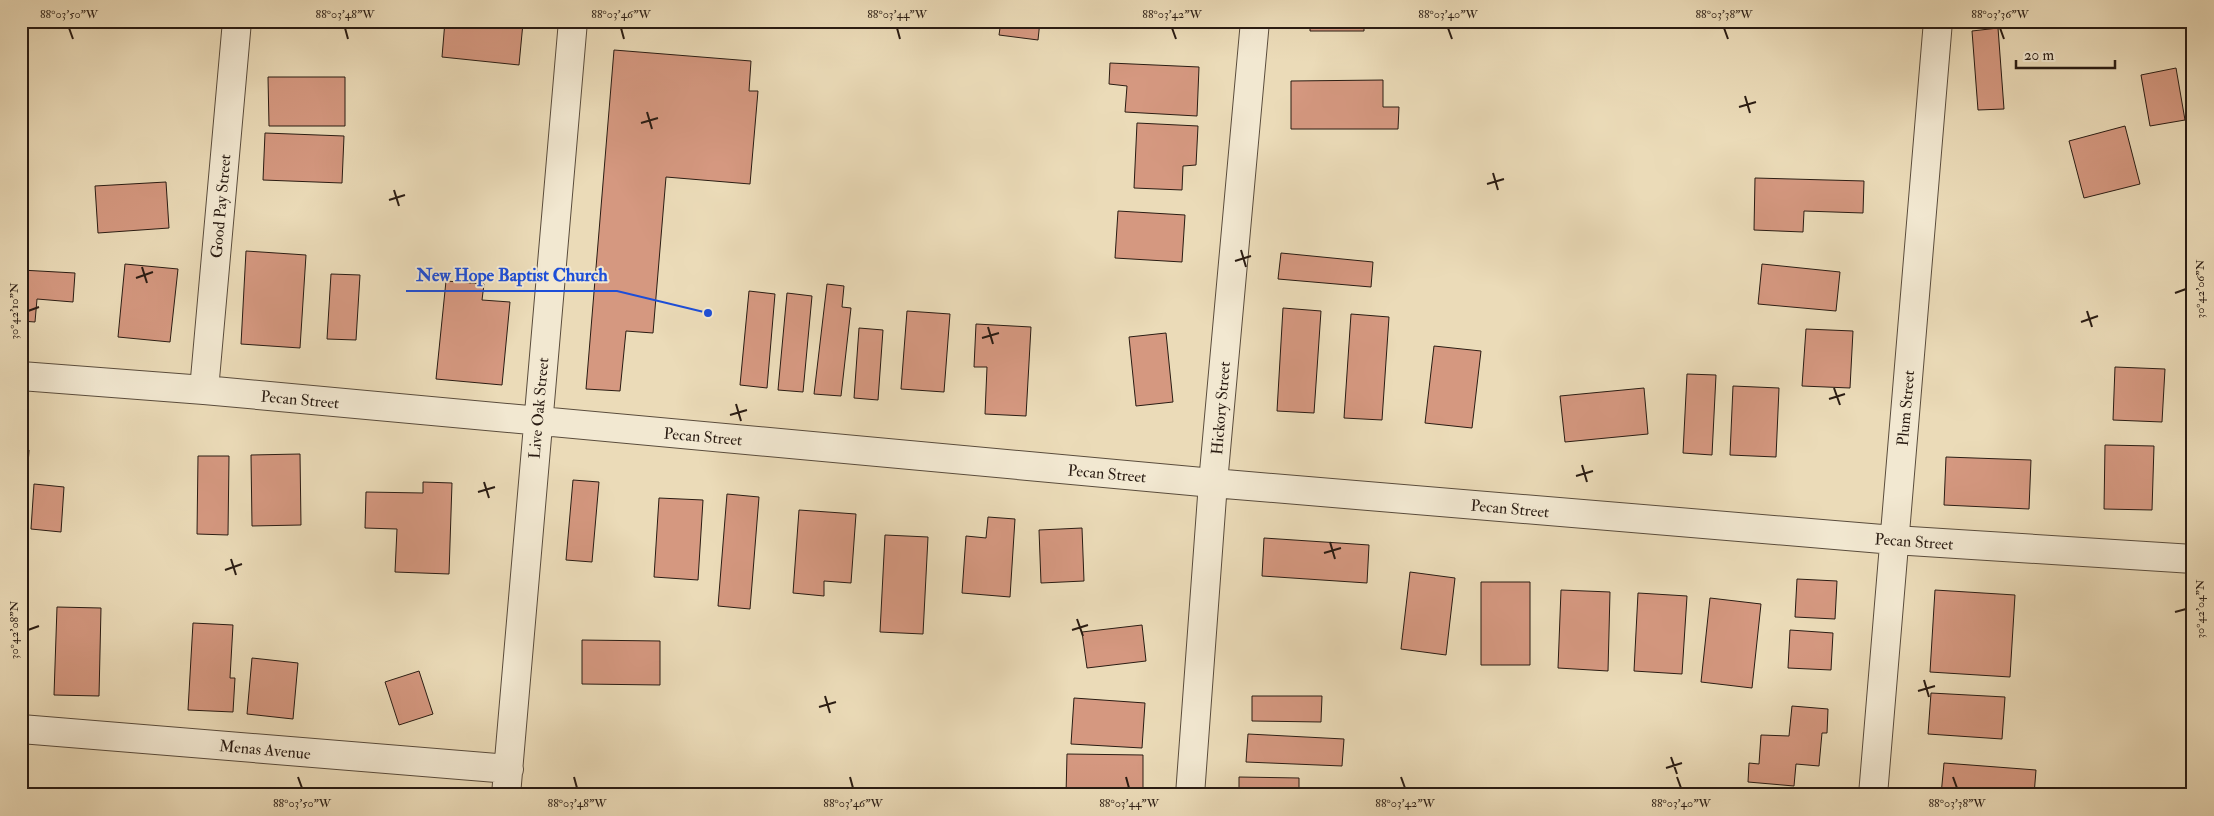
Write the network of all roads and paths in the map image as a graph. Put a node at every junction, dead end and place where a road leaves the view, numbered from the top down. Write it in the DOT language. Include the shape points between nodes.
graph roads {
  1 [pos="237,21"];
  2 [pos="573,21"];
  3 [pos="1255,21"];
  4 [pos="1938,21"];
  5 [pos="21,376"];
  6 [pos="204,390"];
  7 [pos="537,420"];
  8 [pos="1213,483"];
  9 [pos="1894,540"];
  10 [pos="2193,559"];
  11 [pos="21,729"];
  12 [pos="507,782"];
  13 [pos="1190,795"];
  14 [pos="1873,795"];
  1 -- 6 [label="street, Good Pay Street"];
  2 -- 7 [label="street, Live Oak Street"];
  3 -- 8 [label="street, Hickory Street"];
  4 -- 9 [label="street, Plum Street"];
  5 -- 6 [label="street, Pecan Street"];
  6 -- 7 [label="street, Pecan Street"];
  7 -- 8 [label="street, Pecan Street"];
  7 -- 12 [label="street, Live Oak Street"];
  8 -- 9 [label="street, Pecan Street"];
  8 -- 13 [label="street, Hickory Street"];
  9 -- 10 [label="street, Pecan Street"];
  9 -- 14 [label="street, Plum Street"];
  11 -- 12 [label="street, Menas Avenue"];
}
